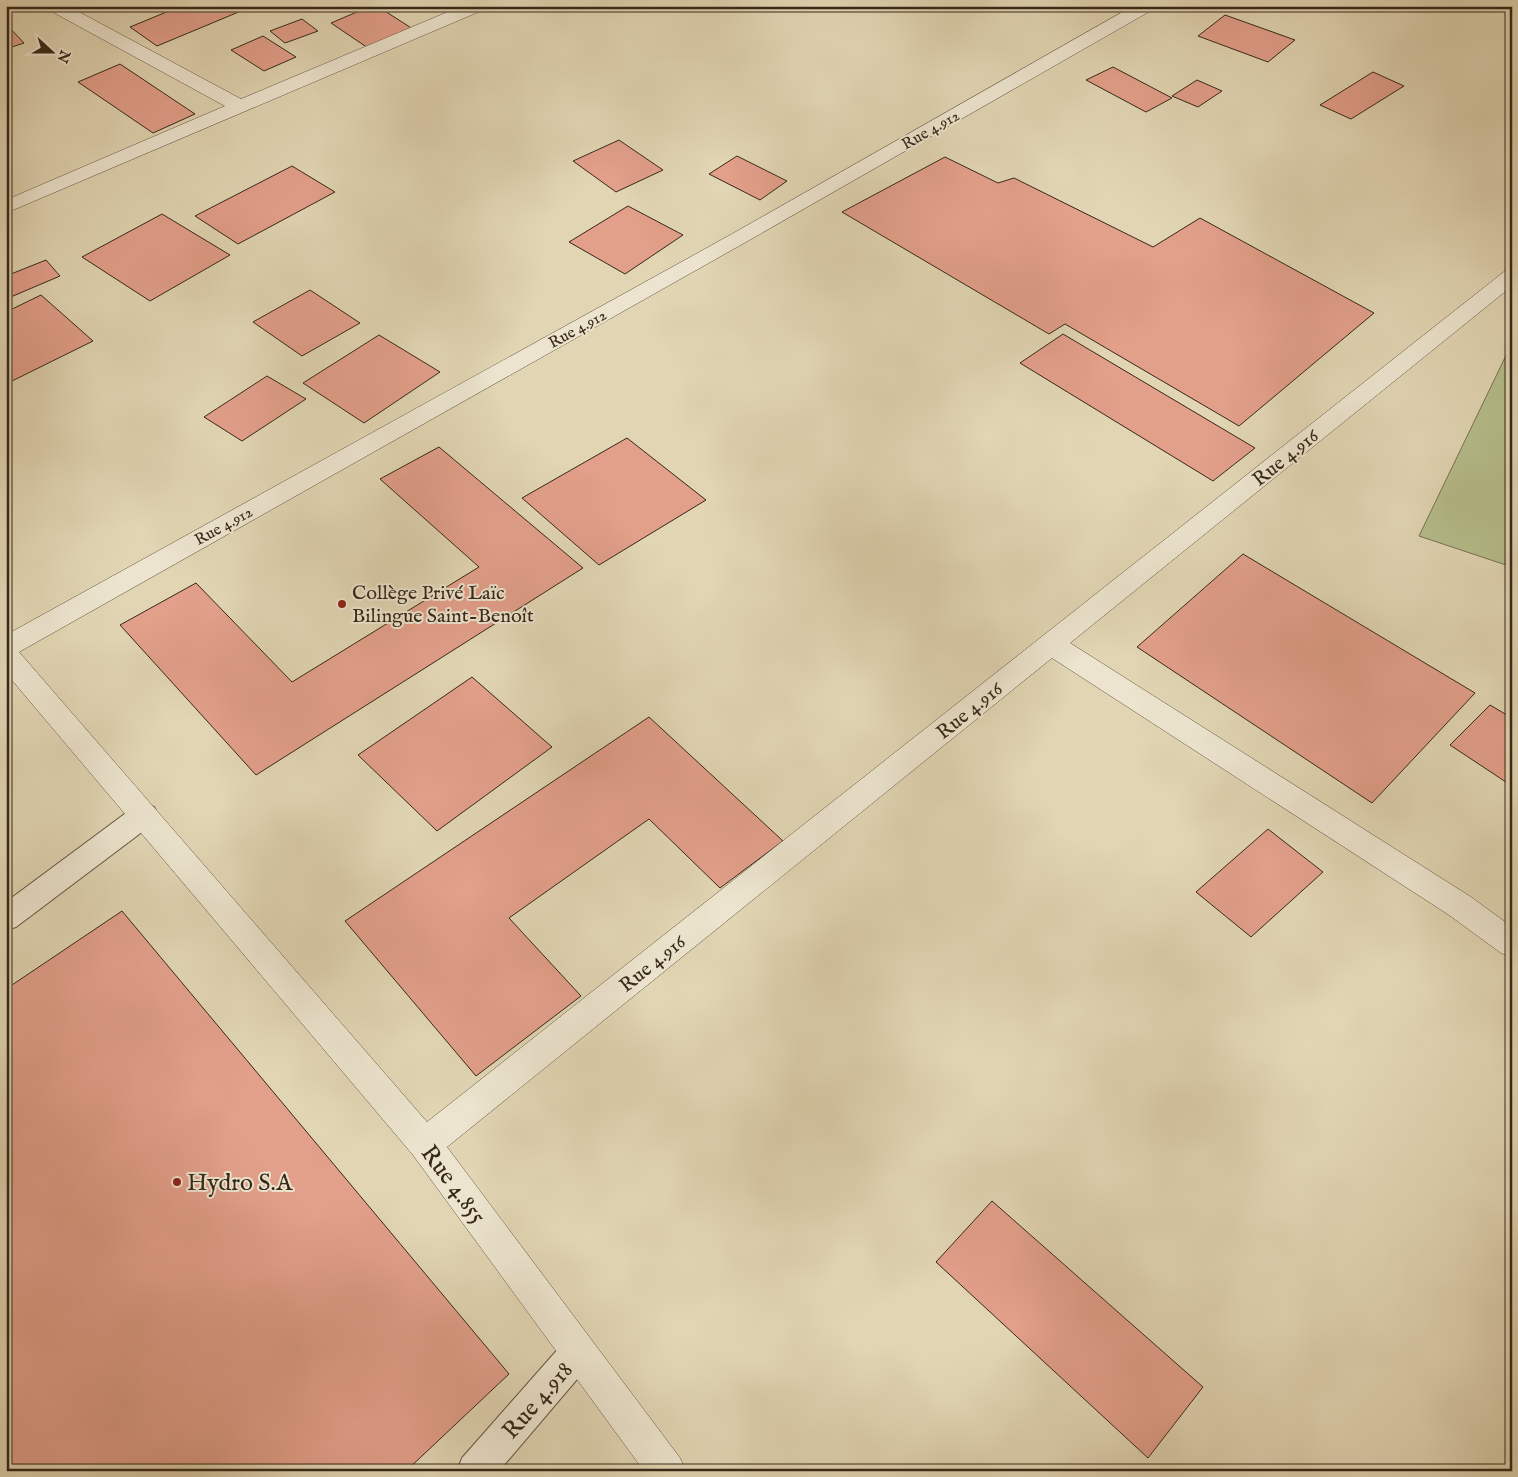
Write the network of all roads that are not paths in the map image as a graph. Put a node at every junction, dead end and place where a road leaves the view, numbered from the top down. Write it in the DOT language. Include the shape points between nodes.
graph roads {
  1 [pos="55,6"];
  2 [pos="477,6"];
  3 [pos="1146,6"];
  4 [pos="240,106"];
  5 [pos="6,207"];
  6 [pos="1512,275"];
  7 [pos="1051,644"];
  8 [pos="6,647"];
  9 [pos="6,655"];
  10 [pos="144,815"];
  11 [pos="6,918"];
  12 [pos="1512,944"];
  13 [pos="425,1144"];
  14 [pos="578,1352"];
  15 [pos="475,1471"];
  16 [pos="667,1471"];
  1 -- 4 [label="street"];
  2 -- 4 [label="street"];
  3 -- 8 [label="street, Rue 4.912"];
  4 -- 5 [label="street"];
  6 -- 7 [label="street, Rue 4.916"];
  7 -- 12 [label="street" via="1452,901"];
  7 -- 13 [label="street, Rue 4.916"];
  9 -- 10 [label="street, Rue 4.855"];
  10 -- 11 [label="lane"];
  10 -- 13 [label="street, Rue 4.855"];
  13 -- 14 [label="street, Rue 4.855"];
  14 -- 15 [label="lane, Rue 4.918"];
  14 -- 16 [label="street, Rue 4.855"];
}
